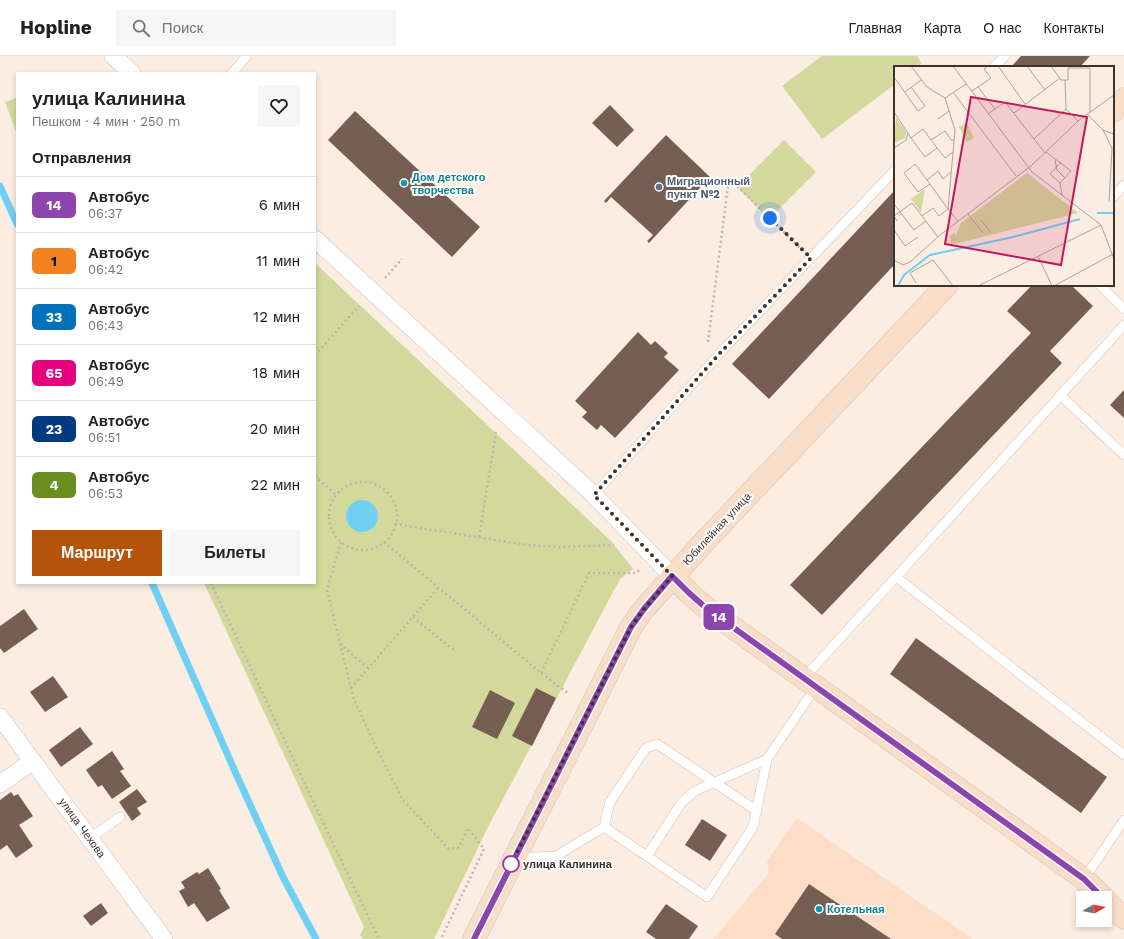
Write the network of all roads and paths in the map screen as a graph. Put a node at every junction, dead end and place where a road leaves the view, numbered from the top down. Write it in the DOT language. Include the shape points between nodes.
graph roads {
  1 [pos="113,56"];
  2 [pos="247,56"];
  3 [pos="1005,56"];
  4 [pos="995,66"];
  5 [pos="131,72"];
  6 [pos="233,72"];
  7 [pos="1124,99"];
  8 [pos="1114,109"];
  9 [pos="894,171"];
  10 [pos="1124,185"];
  11 [pos="1114,196"];
  12 [pos="316,240"];
  13 [pos="811,258"];
  14 [pos="947,286"];
  15 [pos="1101,286"];
  16 [pos="1124,309"];
  17 [pos="1124,325"];
  18 [pos="705,370"];
  19 [pos="1060,395"];
  20 [pos="507,415"];
  21 [pos="1124,455"];
  22 [pos="316,477"];
  23 [pos="336,495"];
  24 [pos="594,495"];
  25 [pos="395,524"];
  26 [pos="479,537"];
  27 [pos="341,542"];
  28 [pos="384,542"];
  29 [pos="618,544"];
  30 [pos="652,556"];
  31 [pos="635,565"];
  32 [pos="639,570"];
  33 [pos="672,576"];
  34 [pos="896,576"];
  35 [pos="211,584"];
  36 [pos="438,588"];
  37 [pos="413,617"];
  38 [pos="340,644"];
  39 [pos="456,652"];
  40 [pos="368,669"];
  41 [pos="541,673"];
  42 [pos="810,683"];
  43 [pos="351,689"];
  44 [pos="569,694"];
  45 [pos="0,717"];
  46 [pos="1124,755"];
  47 [pos="767,759"];
  48 [pos="33,761"];
  49 [pos="714,782"];
  50 [pos="0,784"];
  51 [pos="757,811"];
  52 [pos="120,817"];
  53 [pos="1124,820"];
  54 [pos="604,827"];
  55 [pos="90,838"];
  56 [pos="647,856"];
  57 [pos="514,858"];
  58 [pos="1084,879"];
  59 [pos="1096,891"];
  60 [pos="1112,907"];
  61 [pos="1124,918"];
  62 [pos="164,939"];
  63 [pos="379,939"];
  64 [pos="441,939"];
  65 [pos="474,939"];
  1 -- 5 [label="street"];
  2 -- 6 [label="lane"];
  3 -- 4 [label="lane"];
  7 -- 8 [label="main road"];
  9 -- 13 [label="lane"];
  10 -- 11 [label="lane"];
  12 -- 20 [label="street"];
  13 -- 18 [label="lane"];
  13 -- 18 [label="path" via="729,178"];
  14 -- 33 [label="main road, Юбилейная улица"];
  15 -- 16 [label="lane"];
  17 -- 19 [label="lane"];
  18 -- 24 [label="lane"];
  19 -- 21 [label="lane"];
  19 -- 34 [label="lane"];
  20 -- 24 [label="street"];
  20 -- 26 [label="path" via="497,426"];
  22 -- 23 [label="path"];
  23 -- 25 [label="path" via="348,485 372,483 389,494 395,504"];
  23 -- 27 [label="path" via="329,513 330,525"];
  24 -- 30 [label="street"];
  25 -- 26 [label="path"];
  25 -- 28 [label="path"];
  26 -- 29 [label="path" via="559,547"];
  27 -- 28 [label="path" via="355,549 367,550"];
  27 -- 38 [label="path" via="327,590"];
  28 -- 36 [label="path"];
  30 -- 32 [label="path"];
  30 -- 33 [label="street"];
  31 -- 32 [label="path"];
  32 -- 41 [label="path" via="636,573 589,573"];
  33 -- 42 [label="main road" via="706,608"];
  33 -- 57 [label="main road, Юбилейная улица" via="631,627"];
  34 -- 42 [label="lane"];
  34 -- 46 [label="lane"];
  35 -- 63 [label="path"];
  36 -- 37 [label="path"];
  36 -- 41 [label="path"];
  37 -- 39 [label="path"];
  37 -- 40 [label="path"];
  38 -- 40 [label="path"];
  38 -- 43 [label="path"];
  40 -- 43 [label="path"];
  41 -- 44 [label="path"];
  42 -- 47 [label="lane"];
  42 -- 58 [label="main road"];
  43 -- 64 [label="path" via="403,800 449,849 458,848 468,828 484,850"];
  45 -- 48 [label="street, улица Чехова"];
  47 -- 49 [label="lane"];
  47 -- 51 [label="lane"];
  48 -- 50 [label="street"];
  48 -- 55 [label="street, улица Чехова"];
  49 -- 51 [label="lane"];
  49 -- 54 [label="lane" via="657,744 646,748 610,802"];
  49 -- 56 [label="lane" via="695,791 682,802"];
  51 -- 56 [label="lane" via="754,827 706,897"];
  52 -- 55 [label="lane"];
  53 -- 58 [label="lane"];
  54 -- 56 [label="lane"];
  54 -- 57 [label="lane" via="556,856"];
  55 -- 62 [label="street, улица Чехова"];
  57 -- 65 [label="main road, Юбилейная улица"];
  58 -- 59 [label="main road"];
  60 -- 61 [label="main road"];
}
